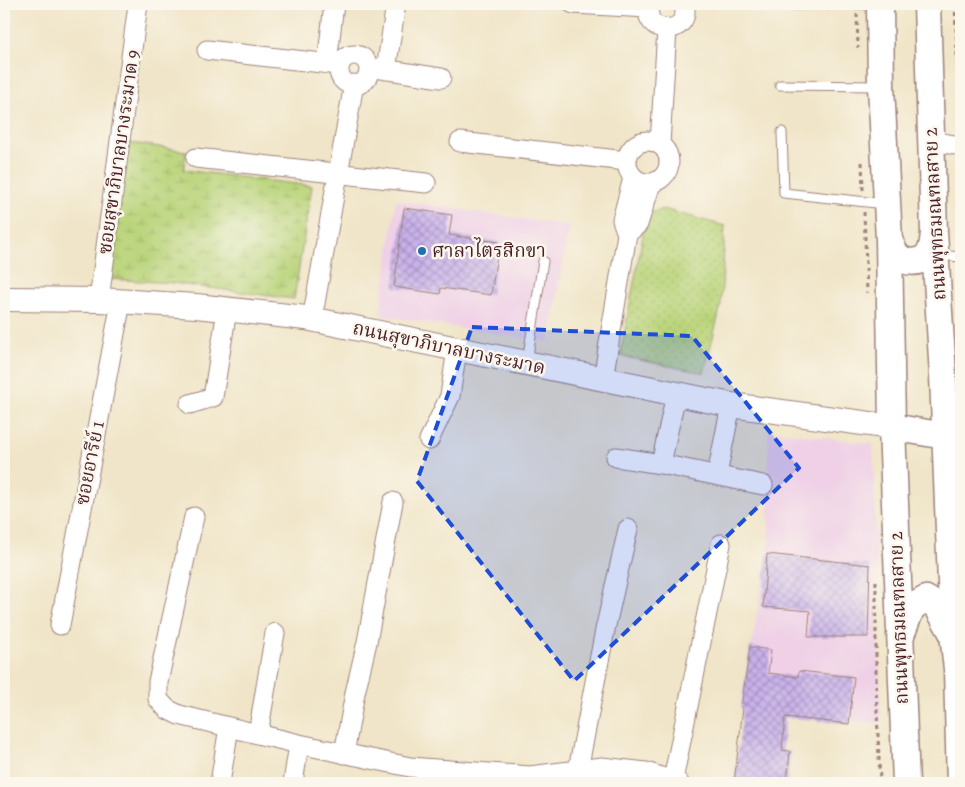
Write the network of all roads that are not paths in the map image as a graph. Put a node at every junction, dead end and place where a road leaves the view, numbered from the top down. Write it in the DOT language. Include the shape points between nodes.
graph roads {
  1 [pos="138,4"];
  2 [pos="334,4"];
  3 [pos="396,4"];
  4 [pos="573,4"];
  5 [pos="684,4"];
  6 [pos="865,4"];
  7 [pos="880,4"];
  8 [pos="927,4"];
  9 [pos="769,5"];
  10 [pos="650,6"];
  11 [pos="667,29"];
  12 [pos="207,50"];
  13 [pos="333,64"];
  14 [pos="378,68"];
  15 [pos="440,78"];
  16 [pos="354,84"];
  17 [pos="780,84"];
  18 [pos="881,86"];
  19 [pos="782,132"];
  20 [pos="930,141"];
  21 [pos="460,142"];
  22 [pos="660,144"];
  23 [pos="961,146"];
  24 [pos="196,158"];
  25 [pos="626,161"];
  26 [pos="338,174"];
  27 [pos="642,181"];
  28 [pos="426,183"];
  29 [pos="887,205"];
  30 [pos="889,240"];
  31 [pos="944,248"];
  32 [pos="543,261"];
  33 [pos="4,300"];
  34 [pos="110,301"];
  35 [pos="227,310"];
  36 [pos="312,320"];
  37 [pos="457,349"];
  38 [pos="526,363"];
  39 [pos="603,379"];
  40 [pos="676,394"];
  41 [pos="190,404"];
  42 [pos="731,405"];
  43 [pos="952,408"];
  44 [pos="892,427"];
  45 [pos="945,436"];
  46 [pos="428,440"];
  47 [pos="616,457"];
  48 [pos="661,464"];
  49 [pos="718,475"];
  50 [pos="764,485"];
  51 [pos="393,502"];
  52 [pos="194,517"];
  53 [pos="628,529"];
  54 [pos="721,544"];
  55 [pos="60,625"];
  56 [pos="275,633"];
  57 [pos="953,634"];
  58 [pos="899,638"];
  59 [pos="959,669"];
  60 [pos="229,727"];
  61 [pos="258,734"];
  62 [pos="299,744"];
  63 [pos="344,754"];
  64 [pos="578,770"];
  65 [pos="409,775"];
  66 [pos="458,777"];
  67 [pos="676,782"];
  68 [pos="220,783"];
  69 [pos="294,783"];
  70 [pos="906,783"];
  71 [pos="960,783"];
  1 -- 34 [label="street, ซอยสุขาภิบาลบางระมาด 9"];
  2 -- 13 [label="street"];
  3 -- 14 [label="street"];
  4 -- 10 [label="street"];
  5 -- 11 [label="street" via="684,18 674,28"];
  6 -- 9 [label="lane"];
  7 -- 18 [label="main road, ถนนพุทธมณฑลสาย 2"];
  8 -- 20 [label="main road, ถนนพุทธมณฑลสาย 2"];
  10 -- 11 [label="street" via="649,14 656,25"];
  11 -- 22 [label="street"];
  12 -- 13 [label="street"];
  13 -- 14 [label="street" via="355,55"];
  13 -- 16 [label="street" via="346,82"];
  14 -- 15 [label="street"];
  14 -- 16 [label="street" via="364,81"];
  16 -- 26 [label="street"];
  17 -- 18 [label="lane"];
  18 -- 29 [label="main road, ถนนพุทธมณฑลสาย 2"];
  19 -- 29 [label="lane" via="784,193"];
  20 -- 23 [label="street"];
  20 -- 31 [label="main road, ถนนพุทธมณฑลสาย 2"];
  21 -- 25 [label="street"];
  22 -- 25 [label="street" via="638,143"];
  22 -- 27 [label="street" via="668,154 669,168 662,178"];
  24 -- 26 [label="street"];
  25 -- 27 [label="street" via="628,170"];
  26 -- 28 [label="street"];
  26 -- 36 [label="street"];
  27 -- 39 [label="street" via="622,220 627,234"];
  29 -- 30 [label="main road, ถนนพุทธมณฑลสาย 2"];
  30 -- 31 [label="main road" via="896,255 903,260 920,260 931,249"];
  30 -- 44 [label="main road, ถนนพุทธมณฑลสาย 2"];
  31 -- 43 [label="main road, ถนนพุทธมณฑลสาย 2"];
  32 -- 38 [label="lane"];
  33 -- 34 [label="street, ถนนสุขาภิบาลบางระมาด"];
  34 -- 35 [label="street, ถนนสุขาภิบาลบางระมาด"];
  34 -- 55 [label="street, ซอยอารีย์ 1"];
  35 -- 36 [label="street, ถนนสุขาภิบาลบางระมาด"];
  35 -- 41 [label="street" via="214,397"];
  36 -- 37 [label="street, ถนนสุขาภิบาลบางระมาด"];
  37 -- 38 [label="street, ถนนสุขาภิบาลบางระมาด"];
  37 -- 46 [label="street" via="450,396"];
  38 -- 39 [label="street, ถนนสุขาภิบาลบางระมาด"];
  39 -- 40 [label="street, ถนนสุขาภิบาลบางระมาด"];
  40 -- 42 [label="street, ถนนสุขาภิบาลบางระมาด"];
  40 -- 48 [label="street"];
  42 -- 44 [label="street, ถนนสุขาภิบาลบางระมาด"];
  42 -- 49 [label="street"];
  43 -- 45 [label="main road, ถนนพุทธมณฑลสาย 2"];
  44 -- 45 [label="main road"];
  44 -- 58 [label="main road, ถนนพุทธมณฑลสาย 2"];
  45 -- 57 [label="main road, ถนนพุทธมณฑลสาย 2"];
  47 -- 48 [label="street"];
  48 -- 49 [label="street"];
  49 -- 50 [label="street"];
  51 -- 63 [label="street"];
  52 -- 60 [label="street" via="158,682 158,699 179,715"];
  53 -- 64 [label="street"];
  54 -- 67 [label="street"];
  56 -- 61 [label="street"];
  57 -- 58 [label="main road" via="937,606 926,599 912,607"];
  57 -- 59 [label="main road, ถนนพุทธมณฑลสาย 2"];
  58 -- 70 [label="main road, ถนนพุทธมณฑลสาย 2"];
  59 -- 71 [label="main road, ถนนพุทธมณฑลสาย 2"];
  60 -- 61 [label="street"];
  60 -- 68 [label="street"];
  61 -- 62 [label="street"];
  62 -- 63 [label="street"];
  62 -- 69 [label="street"];
  63 -- 65 [label="street"];
  64 -- 66 [label="street" via="530,776"];
  64 -- 67 [label="street" via="602,767 646,772"];
  65 -- 66 [label="street"];
}
